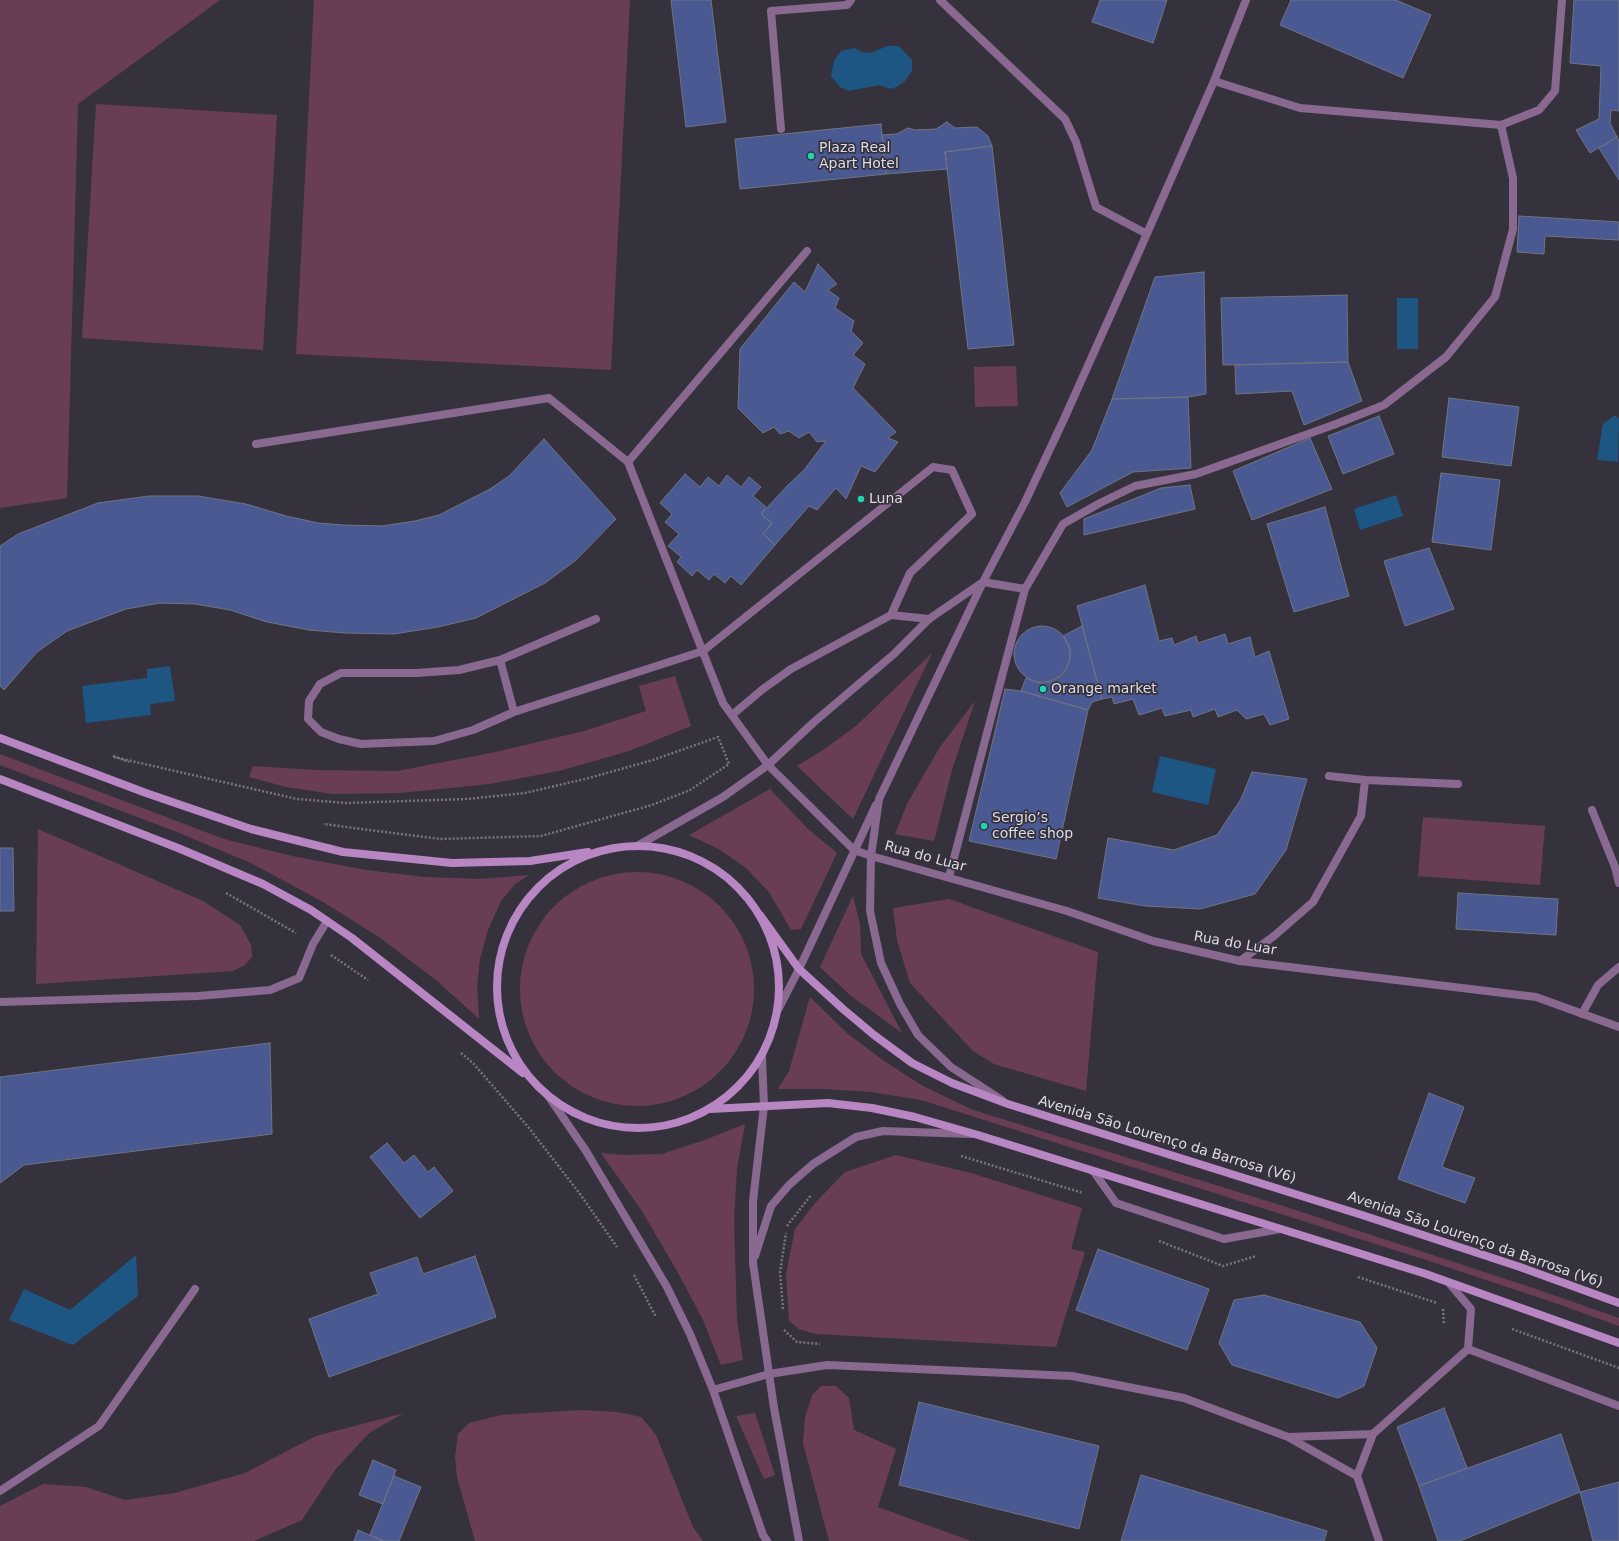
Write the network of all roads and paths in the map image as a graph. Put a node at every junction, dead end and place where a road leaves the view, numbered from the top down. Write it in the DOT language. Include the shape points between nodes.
graph roads {
  1 [pos="851,0"];
  2 [pos="940,0"];
  3 [pos="1246,0"];
  4 [pos="1562,0"];
  5 [pos="1214,81"];
  6 [pos="1500,125"];
  7 [pos="781,129"];
  8 [pos="1147,234"];
  9 [pos="807,251"];
  10 [pos="256,444"];
  11 [pos="628,462"];
  12 [pos="983,582"];
  13 [pos="1025,589"];
  14 [pos="891,615"];
  15 [pos="596,619"];
  16 [pos="929,619"];
  17 [pos="703,651"];
  18 [pos="500,660"];
  19 [pos="514,712"];
  20 [pos="732,715"];
  21 [pos="0,738"];
  22 [pos="768,765"];
  23 [pos="142,768"];
  24 [pos="1329,776"];
  25 [pos="0,780"];
  26 [pos="1365,780"];
  27 [pos="1458,784"];
  28 [pos="879,799"];
  29 [pos="1592,810"];
  30 [pos="322,824"];
  31 [pos="637,846"];
  32 [pos="612,848"];
  33 [pos="854,850"];
  34 [pos="871,856"];
  35 [pos="949,877"];
  36 [pos="1619,883"];
  37 [pos="225,892"];
  38 [pos="760,915"];
  39 [pos="327,921"];
  40 [pos="313,944"];
  41 [pos="1240,961"];
  42 [pos="1619,967"];
  43 [pos="798,969"];
  44 [pos="373,983"];
  45 [pos="0,1002"];
  46 [pos="778,1010"];
  47 [pos="1582,1014"];
  48 [pos="1619,1028"];
  49 [pos="455,1048"];
  50 [pos="762,1057"];
  51 [pos="532,1080"];
  52 [pos="549,1097"];
  53 [pos="1008,1104"];
  54 [pos="764,1106"];
  55 [pos="710,1109"];
  56 [pos="978,1134"];
  57 [pos="955,1154"];
  58 [pos="1094,1172"];
  59 [pos="812,1194"];
  60 [pos="1086,1194"];
  61 [pos="1280,1229"];
  62 [pos="1152,1239"];
  63 [pos="619,1250"];
  64 [pos="1261,1254"];
  65 [pos="753,1262"];
  66 [pos="630,1269"];
  67 [pos="1352,1275"];
  68 [pos="1449,1283"];
  69 [pos="195,1289"];
  70 [pos="1619,1303"];
  71 [pos="783,1316"];
  72 [pos="660,1323"];
  73 [pos="784,1323"];
  74 [pos="1444,1325"];
  75 [pos="1507,1327"];
  76 [pos="1619,1343"];
  77 [pos="828,1344"];
  78 [pos="1468,1349"];
  79 [pos="1619,1368"];
  80 [pos="770,1374"];
  81 [pos="713,1390"];
  82 [pos="1619,1406"];
  83 [pos="1373,1434"];
  84 [pos="1288,1437"];
  85 [pos="1357,1476"];
  86 [pos="0,1491"];
  87 [pos="767,1541"];
  88 [pos="799,1541"];
  89 [pos="1379,1541"];
  1 -- 7 [label="street" via="847,5 771,11"];
  2 -- 8 [label="street" via="1065,119 1076,142 1096,207"];
  3 -- 5 [label="street"];
  4 -- 6 [label="street" via="1556,91 1539,110"];
  5 -- 6 [label="street" via="1300,108"];
  5 -- 8 [label="street"];
  6 -- 13 [label="street" via="1513,178 1513,229 1495,297 1446,357 1384,405 1196,474 1135,486 1100,503 1063,524"];
  8 -- 12 [label="street" via="1028,495"];
  9 -- 11 [label="street"];
  10 -- 11 [label="street" via="549,398"];
  11 -- 17 [label="street"];
  12 -- 13 [label="street"];
  12 -- 16 [label="street"];
  12 -- 28 [label="street"];
  13 -- 35 [label="street"];
  14 -- 16 [label="street"];
  14 -- 17 [label="street" via="910,572 972,514 952,470 933,467"];
  14 -- 20 [label="street" via="791,669"];
  15 -- 18 [label="street"];
  16 -- 22 [label="street" via="894,654"];
  17 -- 19 [label="street"];
  17 -- 20 [label="street" via="723,703"];
  18 -- 19 [label="street"];
  18 -- 19 [label="street" via="459,670 341,673 320,684 309,701 308,719 320,732 361,744 434,741 473,730"];
  20 -- 22 [label="street"];
  21 -- 32 [label="main road, Avenida São Lourenço da Barrosa (V6)" via="251,829 343,852 460,863 530,862"];
  22 -- 31 [label="street" via="723,797"];
  22 -- 33 [label="street"];
  23 -- 30 [label="path" via="114,757 297,799 346,803 467,799 525,793 653,760 718,737 729,764 690,790 652,805 541,836 440,839"];
  24 -- 26 [label="street"];
  25 -- 39 [label="main road, Avenida São Lourenço da Barrosa (V6)" via="178,848 263,884"];
  26 -- 27 [label="street"];
  26 -- 41 [label="street" via="1361,816 1313,902"];
  28 -- 33 [label="street"];
  28 -- 34 [label="street"];
  29 -- 36 [label="street"];
  31 -- 32 [label="main road, Avenida São Lourenço da Barrosa (V6)"];
  31 -- 38 [label="main road, Avenida São Lourenço da Barrosa (V6)" via="667,849 707,864 728,878"];
  32 -- 51 [label="main road, Avenida São Lourenço da Barrosa (V6)" via="588,855 546,880 515,918 505,941 497,989 500,1014 506,1038 517,1060"];
  33 -- 34 [label="street, Rua do Luar"];
  33 -- 43 [label="street"];
  34 -- 35 [label="street, Rua do Luar"];
  34 -- 53 [label="street" via="870,911 881,962 900,1004 918,1035 951,1067"];
  35 -- 41 [label="street, Rua do Luar" via="1067,910 1153,941"];
  37 -- 40 [label="path"];
  38 -- 43 [label="main road, Avenida São Lourenço da Barrosa (V6)"];
  38 -- 46 [label="main road, Avenida São Lourenço da Barrosa (V6)" via="777,961"];
  39 -- 40 [label="street"];
  39 -- 51 [label="main road, Avenida São Lourenço da Barrosa (V6)"];
  40 -- 44 [label="path"];
  40 -- 45 [label="street" via="299,978 270,990 198,996"];
  41 -- 47 [label="street, Rua do Luar" via="1536,997"];
  42 -- 47 [label="street" via="1598,985"];
  43 -- 46 [label="street"];
  43 -- 53 [label="main road, Avenida São Lourenço da Barrosa (V6)" via="874,1035 912,1063 952,1083"];
  46 -- 50 [label="main road, Avenida São Lourenço da Barrosa (V6)" via="772,1034"];
  47 -- 48 [label="street, Rua do Luar"];
  49 -- 63 [label="path" via="472,1063 529,1128"];
  50 -- 54 [label="street"];
  50 -- 55 [label="main road, Avenida São Lourenço da Barrosa (V6)" via="735,1090"];
  51 -- 52 [label="main road, Avenida São Lourenço da Barrosa (V6)"];
  52 -- 55 [label="main road, Avenida São Lourenço da Barrosa (V6)" via="592,1121 640,1129 665,1127 688,1120"];
  52 -- 81 [label="street" via="586,1151 667,1287"];
  53 -- 70 [label="main road, Avenida São Lourenço da Barrosa (V6)" via="1370,1218 1520,1267"];
  54 -- 55 [label="main road, Avenida São Lourenço da Barrosa (V6)"];
  54 -- 56 [label="main road, Avenida São Lourenço da Barrosa (V6)" via="828,1103 872,1108"];
  54 -- 65 [label="street" via="753,1201"];
  56 -- 58 [label="main road, Avenida São Lourenço da Barrosa (V6)"];
  56 -- 65 [label="street" via="883,1131 856,1137 813,1164 789,1185 772,1206"];
  57 -- 60 [label="path"];
  58 -- 61 [label="main road, Avenida São Lourenço da Barrosa (V6)"];
  58 -- 61 [label="street" via="1116,1203 1224,1239"];
  59 -- 71 [label="path" via="787,1226 780,1272"];
  61 -- 68 [label="main road, Avenida São Lourenço da Barrosa (V6)"];
  62 -- 64 [label="path" via="1223,1266"];
  65 -- 80 [label="street"];
  66 -- 72 [label="path"];
  67 -- 74 [label="path" via="1443,1304"];
  68 -- 76 [label="main road, Avenida São Lourenço da Barrosa (V6)"];
  68 -- 78 [label="street" via="1471,1309"];
  69 -- 86 [label="street" via="99,1426"];
  73 -- 77 [label="path" via="784,1330 797,1342"];
  75 -- 79 [label="path"];
  78 -- 82 [label="street"];
  78 -- 83 [label="street"];
  80 -- 81 [label="street"];
  80 -- 84 [label="street" via="827,1365 1072,1376 1184,1398"];
  80 -- 88 [label="street"];
  81 -- 87 [label="street"];
  83 -- 84 [label="street"];
  83 -- 85 [label="street"];
  84 -- 85 [label="street"];
  85 -- 89 [label="street"];
}
